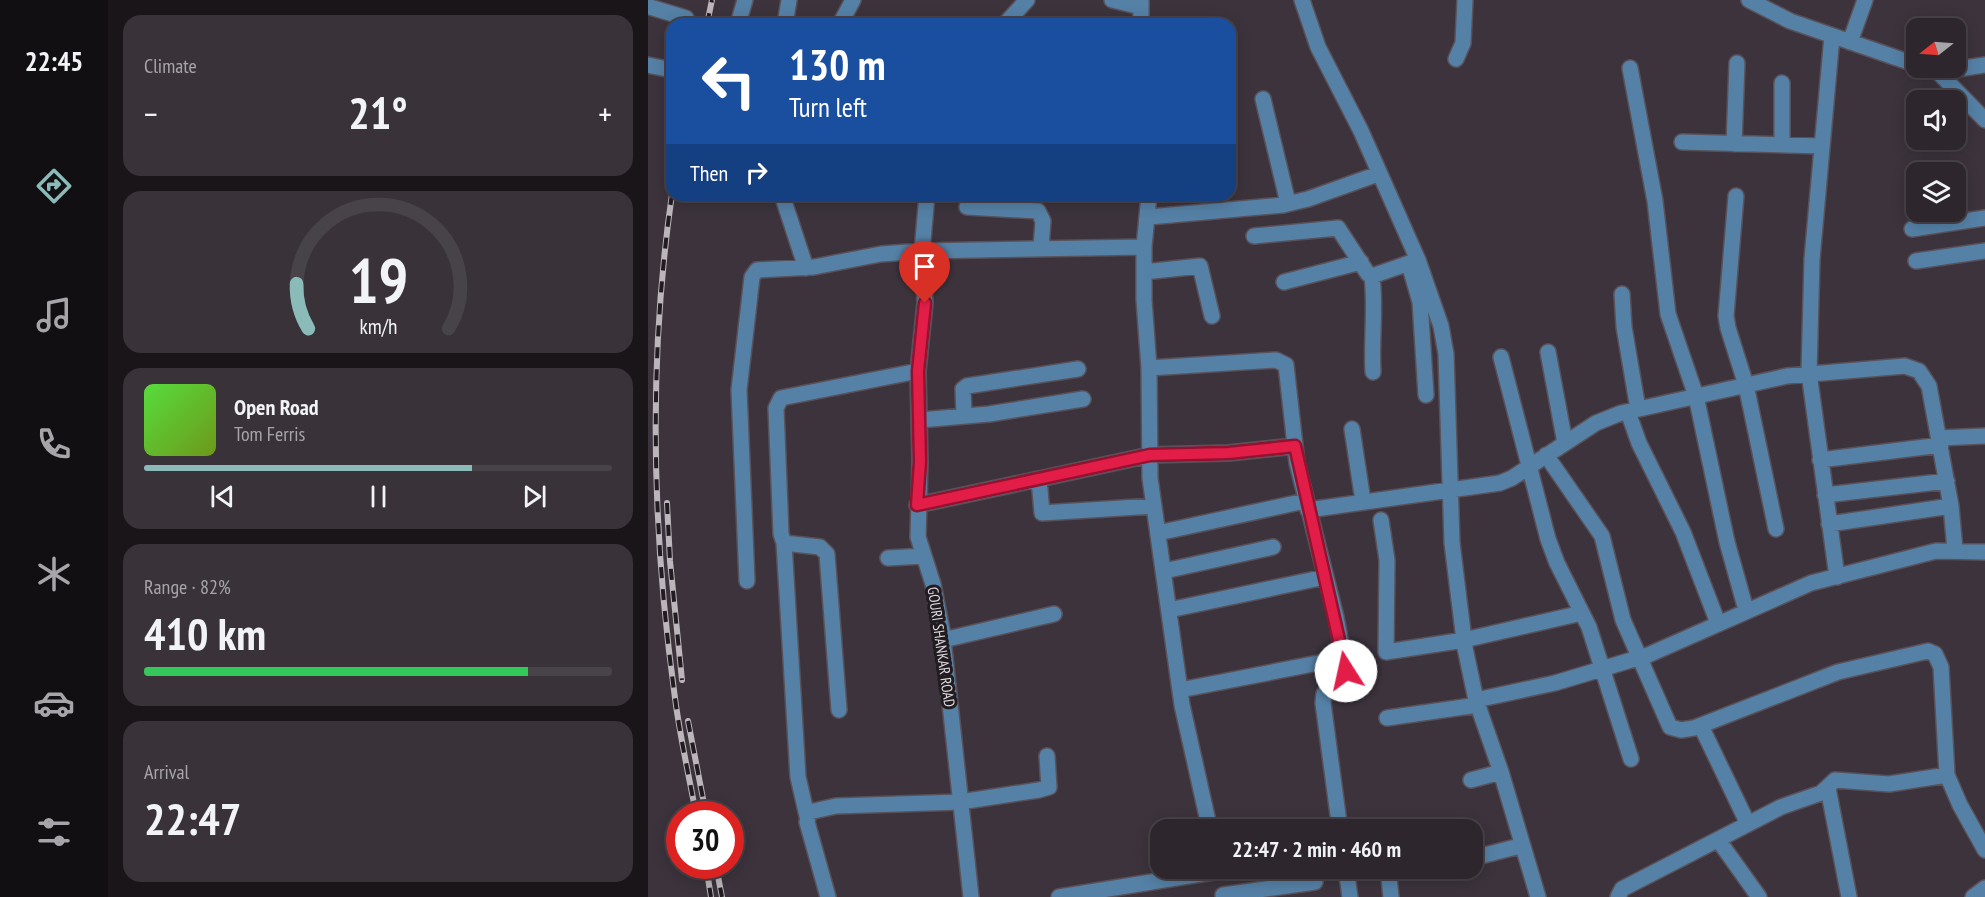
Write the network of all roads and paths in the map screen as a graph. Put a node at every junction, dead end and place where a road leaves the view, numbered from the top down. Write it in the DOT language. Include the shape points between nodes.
graph roads {
  1 [pos="745,0"];
  2 [pos="789,0"];
  3 [pos="853,0"];
  4 [pos="1027,0"];
  5 [pos="1112,0"];
  6 [pos="1302,0"];
  7 [pos="1465,0"];
  8 [pos="1749,0"];
  9 [pos="1865,0"];
  10 [pos="1141,4"];
  11 [pos="650,6"];
  12 [pos="686,18"];
  13 [pos="740,18"];
  14 [pos="786,18"];
  15 [pos="843,18"];
  16 [pos="1010,18"];
  17 [pos="1832,36"];
  18 [pos="1850,42"];
  19 [pos="1456,59"];
  20 [pos="1906,61"];
  21 [pos="1737,63"];
  22 [pos="648,65"];
  23 [pos="1985,65"];
  24 [pos="1966,67"];
  25 [pos="1630,68"];
  26 [pos="666,69"];
  27 [pos="1940,78"];
  28 [pos="1782,83"];
  29 [pos="1263,99"];
  30 [pos="1985,120"];
  31 [pos="1682,142"];
  32 [pos="1734,144"];
  33 [pos="1782,145"];
  34 [pos="1821,146"];
  35 [pos="1378,174"];
  36 [pos="1736,196"];
  37 [pos="784,201"];
  38 [pos="926,201"];
  39 [pos="1149,201"];
  40 [pos="1288,204"];
  41 [pos="967,207"];
  42 [pos="1149,218"];
  43 [pos="1985,218"];
  44 [pos="1912,229"];
  45 [pos="1254,236"];
  46 [pos="1144,247"];
  47 [pos="1041,248"];
  48 [pos="922,251"];
  49 [pos="1985,252"];
  50 [pos="1916,261"];
  51 [pos="1361,262"];
  52 [pos="1414,262"];
  53 [pos="806,268"];
  54 [pos="1144,272"];
  55 [pos="1372,276"];
  56 [pos="1284,282"];
  57 [pos="1622,294"];
  58 [pos="1212,316"];
  59 [pos="1548,352"];
  60 [pos="1501,357"];
  61 [pos="1149,368"];
  62 [pos="1078,369"];
  63 [pos="918,371"];
  64 [pos="1373,372"];
  65 [pos="1809,373"];
  66 [pos="1746,385"];
  67 [pos="1426,395"];
  68 [pos="1696,396"];
  69 [pos="1083,399"];
  70 [pos="1633,410"];
  71 [pos="964,416"];
  72 [pos="920,420"];
  73 [pos="1352,429"];
  74 [pos="1985,436"];
  75 [pos="1940,441"];
  76 [pos="1565,443"];
  77 [pos="1295,446"];
  78 [pos="1150,455"];
  79 [pos="1546,455"];
  80 [pos="1820,460"];
  81 [pos="1528,467"];
  82 [pos="1039,479"];
  83 [pos="1947,481"];
  84 [pos="1450,491"];
  85 [pos="1825,495"];
  86 [pos="1363,501"];
  87 [pos="917,505"];
  88 [pos="1306,505"];
  89 [pos="1154,506"];
  90 [pos="1951,506"];
  91 [pos="1380,520"];
  92 [pos="1829,524"];
  93 [pos="1776,529"];
  94 [pos="1158,533"];
  95 [pos="783,543"];
  96 [pos="1273,547"];
  97 [pos="1955,550"];
  98 [pos="1985,552"];
  99 [pos="924,556"];
  100 [pos="888,558"];
  101 [pos="1164,571"];
  102 [pos="1325,577"];
  103 [pos="1837,577"];
  104 [pos="747,581"];
  105 [pos="1169,610"];
  106 [pos="1746,610"];
  107 [pos="1582,613"];
  108 [pos="1054,614"];
  109 [pos="1718,623"];
  110 [pos="943,640"];
  111 [pos="1464,640"];
  112 [pos="1344,658"];
  113 [pos="1639,658"];
  114 [pos="1603,669"];
  115 [pos="1180,690"];
  116 [pos="1477,702"];
  117 [pos="839,710"];
  118 [pos="1386,718"];
  119 [pos="1701,726"];
  120 [pos="1047,756"];
  121 [pos="1632,759"];
  122 [pos="1501,772"];
  123 [pos="1947,775"];
  124 [pos="1471,780"];
  125 [pos="1828,788"];
  126 [pos="961,808"];
  127 [pos="807,816"];
  128 [pos="1208,819"];
  129 [pos="1339,819"];
  130 [pos="1748,824"];
  131 [pos="1719,841"];
  132 [pos="1520,846"];
  133 [pos="1985,850"];
  134 [pos="1483,855"];
  135 [pos="1166,879"];
  136 [pos="1220,879"];
  137 [pos="1348,879"];
  138 [pos="1389,879"];
  139 [pos="1315,882"];
  140 [pos="1985,888"];
  141 [pos="1223,896"];
  142 [pos="828,897"];
  143 [pos="971,897"];
  144 [pos="1059,897"];
  145 [pos="1350,897"];
  146 [pos="1391,897"];
  147 [pos="1538,897"];
  148 [pos="1618,897"];
  149 [pos="1759,897"];
  150 [pos="1849,897"];
  151 [pos="1973,897"];
  1 -- 13 [label="street"];
  2 -- 14 [label="street"];
  3 -- 15 [label="street"];
  4 -- 16 [label="street"];
  5 -- 10 [label="street"];
  6 -- 35 [label="street" via="1318,47"];
  7 -- 19 [label="street" via="1463,43"];
  8 -- 17 [label="street"];
  9 -- 18 [label="street"];
  11 -- 12 [label="street"];
  17 -- 18 [label="street"];
  17 -- 34 [label="street"];
  18 -- 20 [label="street"];
  21 -- 32 [label="street"];
  22 -- 26 [label="street"];
  23 -- 24 [label="street"];
  25 -- 68 [label="street" via="1655,201 1668,314"];
  27 -- 30 [label="street"];
  28 -- 33 [label="street"];
  29 -- 40 [label="street"];
  31 -- 32 [label="street"];
  32 -- 33 [label="street"];
  33 -- 34 [label="street"];
  34 -- 65 [label="street" via="1812,259"];
  35 -- 40 [label="street"];
  35 -- 52 [label="street"];
  36 -- 66 [label="street" via="1726,316"];
  37 -- 53 [label="street"];
  38 -- 48 [label="street, GOURI SHANKAR ROAD"];
  39 -- 42 [label="street"];
  40 -- 42 [label="street"];
  41 -- 47 [label="street" via="1038,211 1043,221"];
  42 -- 46 [label="street"];
  43 -- 44 [label="street"];
  45 -- 51 [label="street" via="1338,228"];
  46 -- 47 [label="street"];
  46 -- 54 [label="street"];
  47 -- 48 [label="street"];
  48 -- 53 [label="street"];
  48 -- 63 [label="street, GOURI SHANKAR ROAD" via="925,303"];
  49 -- 50 [label="street"];
  51 -- 55 [label="street"];
  51 -- 56 [label="street"];
  52 -- 55 [label="street"];
  52 -- 67 [label="street"];
  52 -- 84 [label="street" via="1441,326 1446,354"];
  53 -- 104 [label="street" via="762,268 753,277 739,390"];
  54 -- 58 [label="street" via="1200,266"];
  54 -- 61 [label="street"];
  55 -- 64 [label="street"];
  57 -- 70 [label="street"];
  59 -- 76 [label="street"];
  60 -- 81 [label="street"];
  61 -- 77 [label="street" via="1282,362 1288,372"];
  61 -- 78 [label="street"];
  62 -- 71 [label="street" via="967,386 962,394"];
  63 -- 72 [label="street, GOURI SHANKAR ROAD"];
  63 -- 95 [label="street" via="778,401 775,426"];
  65 -- 66 [label="street"];
  65 -- 75 [label="street" via="1912,366 1929,386"];
  65 -- 80 [label="street"];
  66 -- 68 [label="street"];
  66 -- 93 [label="street"];
  68 -- 70 [label="street"];
  68 -- 106 [label="street" via="1724,532"];
  69 -- 71 [label="street"];
  70 -- 76 [label="street" via="1596,423"];
  70 -- 109 [label="street" via="1639,442 1683,532"];
  71 -- 72 [label="street"];
  72 -- 87 [label="street, GOURI SHANKAR ROAD"];
  73 -- 86 [label="street"];
  74 -- 75 [label="street"];
  75 -- 80 [label="street"];
  75 -- 83 [label="street"];
  76 -- 79 [label="street"];
  77 -- 78 [label="street"];
  77 -- 88 [label="street"];
  78 -- 82 [label="street"];
  78 -- 89 [label="street"];
  79 -- 81 [label="street"];
  79 -- 113 [label="street" via="1602,536 1618,606"];
  80 -- 85 [label="street"];
  81 -- 84 [label="street" via="1500,483"];
  81 -- 107 [label="street" via="1557,563"];
  82 -- 87 [label="street"];
  82 -- 89 [label="street" via="1042,513"];
  83 -- 85 [label="street"];
  83 -- 90 [label="street"];
  84 -- 86 [label="street"];
  84 -- 111 [label="street"];
  85 -- 92 [label="street"];
  86 -- 88 [label="street"];
  87 -- 99 [label="street, GOURI SHANKAR ROAD" via="918,537"];
  88 -- 94 [label="street"];
  88 -- 102 [label="street"];
  89 -- 94 [label="street"];
  90 -- 92 [label="street"];
  90 -- 97 [label="street"];
  91 -- 111 [label="street" via="1387,560 1386,652"];
  92 -- 103 [label="street"];
  94 -- 101 [label="street"];
  95 -- 117 [label="street" via="820,547 827,554"];
  95 -- 127 [label="street" via="798,777"];
  96 -- 101 [label="street"];
  97 -- 98 [label="street"];
  97 -- 103 [label="street" via="1936,551"];
  99 -- 100 [label="street"];
  99 -- 110 [label="street, GOURI SHANKAR ROAD"];
  101 -- 105 [label="street"];
  102 -- 105 [label="street"];
  102 -- 112 [label="street"];
  103 -- 106 [label="street" via="1811,583"];
  105 -- 115 [label="street"];
  106 -- 109 [label="street"];
  107 -- 111 [label="street"];
  107 -- 114 [label="street"];
  108 -- 110 [label="street"];
  109 -- 113 [label="street"];
  110 -- 126 [label="street, GOURI SHANKAR ROAD"];
  111 -- 116 [label="street"];
  112 -- 115 [label="street"];
  112 -- 129 [label="street" via="1345,681 1329,689 1323,703"];
  113 -- 114 [label="street"];
  113 -- 119 [label="street" via="1670,727 1681,730"];
  114 -- 116 [label="street"];
  114 -- 121 [label="street"];
  115 -- 128 [label="street"];
  116 -- 118 [label="street"];
  116 -- 122 [label="street"];
  119 -- 123 [label="street" via="1838,672 1928,651 1935,654 1941,667"];
  119 -- 130 [label="street"];
  120 -- 126 [label="street" via="1049,787"];
  122 -- 124 [label="street"];
  122 -- 132 [label="street"];
  123 -- 125 [label="street" via="1889,784 1835,780"];
  123 -- 133 [label="street"];
  125 -- 130 [label="street"];
  125 -- 150 [label="street"];
  126 -- 127 [label="street" via="836,806 814,809"];
  126 -- 143 [label="street, GOURI SHANKAR ROAD"];
  127 -- 142 [label="street"];
  130 -- 131 [label="street"];
  131 -- 148 [label="street" via="1622,889"];
  131 -- 149 [label="street"];
  132 -- 134 [label="street"];
  132 -- 147 [label="street"];
  135 -- 144 [label="street"];
  136 -- 141 [label="street"];
  137 -- 145 [label="street"];
  138 -- 146 [label="street"];
  139 -- 141 [label="street"];
  140 -- 151 [label="street"];
}
